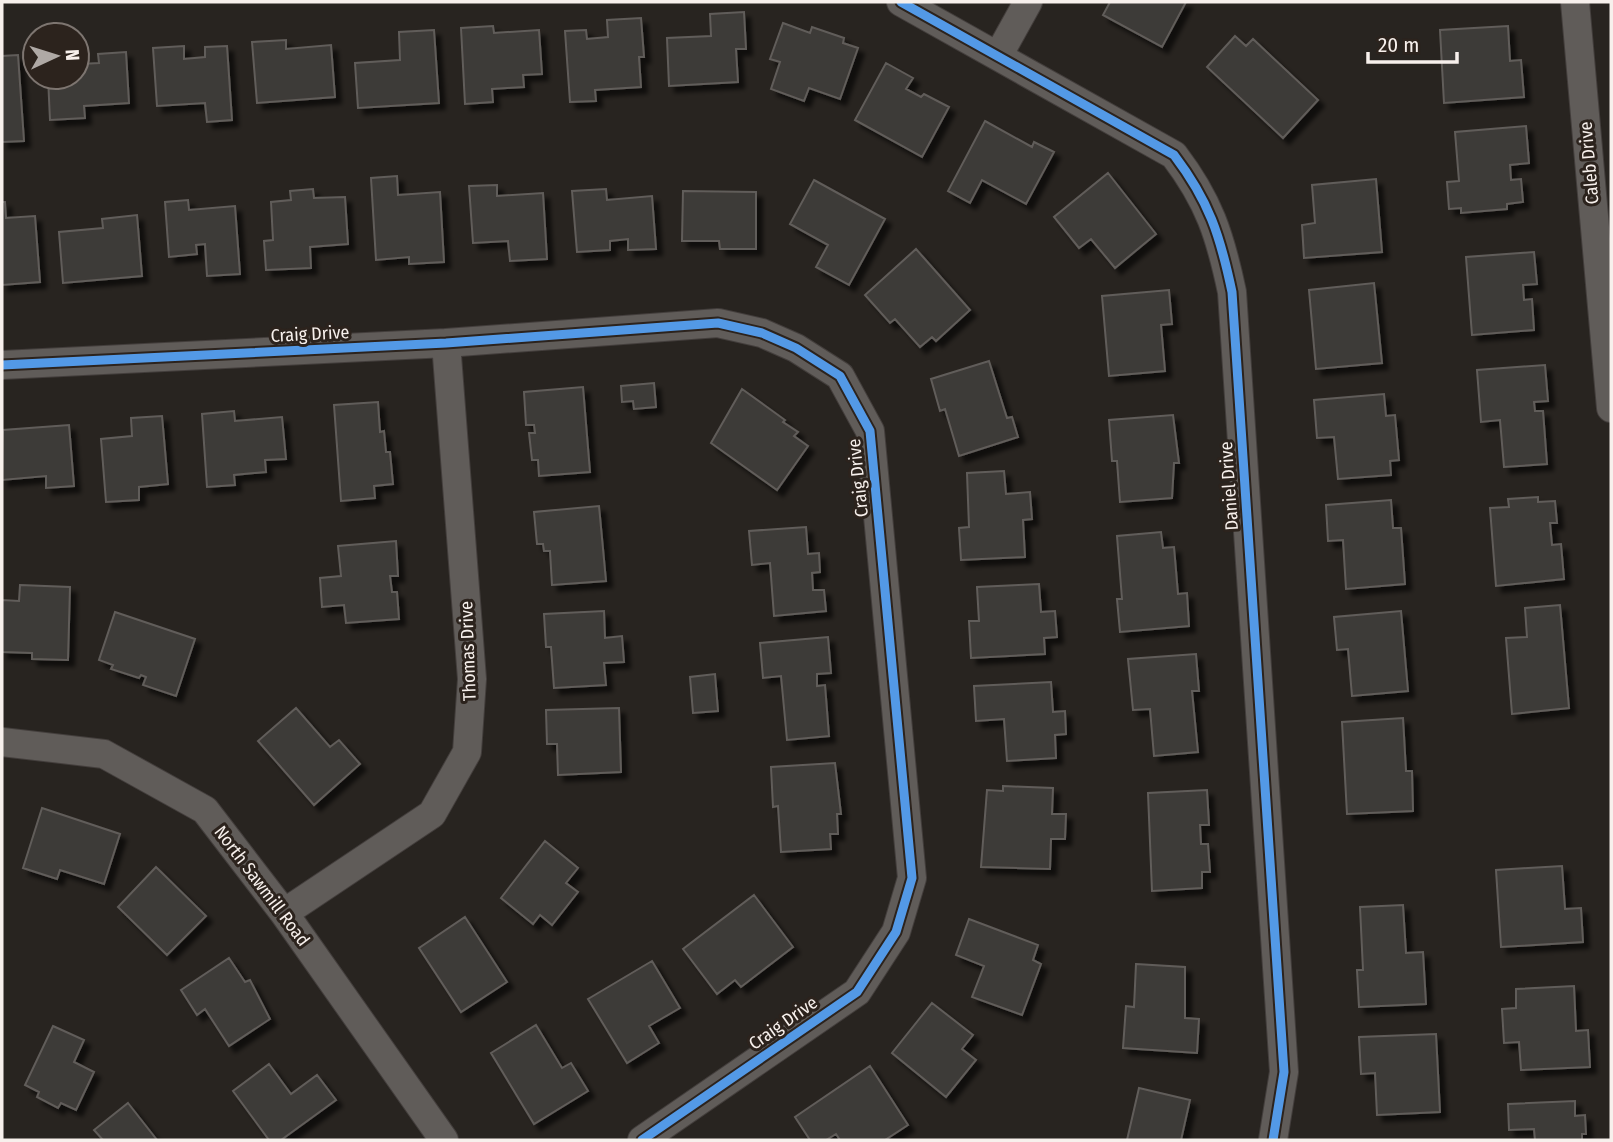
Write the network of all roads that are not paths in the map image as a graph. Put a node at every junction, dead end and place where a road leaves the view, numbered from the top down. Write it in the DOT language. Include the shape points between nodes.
graph roads {
  1 [pos="901,2"];
  2 [pos="1028,2"];
  3 [pos="1575,2"];
  4 [pos="998,56"];
  5 [pos="446,343"];
  6 [pos="2,365"];
  7 [pos="1611,408"];
  8 [pos="2,742"];
  9 [pos="284,912"];
  10 [pos="444,1140"];
  11 [pos="642,1140"];
  12 [pos="1273,1140"];
  1 -- 4 [label="street, Daniel Drive"];
  2 -- 4 [label="street"];
  3 -- 7 [label="street, Caleb Drive"];
  4 -- 12 [label="street, Daniel Drive" via="1174,155 1198,187 1221,240 1232,292 1284,1072"];
  5 -- 6 [label="street, Craig Drive"];
  5 -- 9 [label="street, Thomas Drive" via="472,679 467,752 432,814"];
  5 -- 11 [label="street, Craig Drive" via="718,323 762,333 840,376 870,431 912,878 896,932 857,992"];
  8 -- 9 [label="street, North Sawmill Road" via="104,754 205,810"];
  9 -- 10 [label="street, North Sawmill Road"];
}
